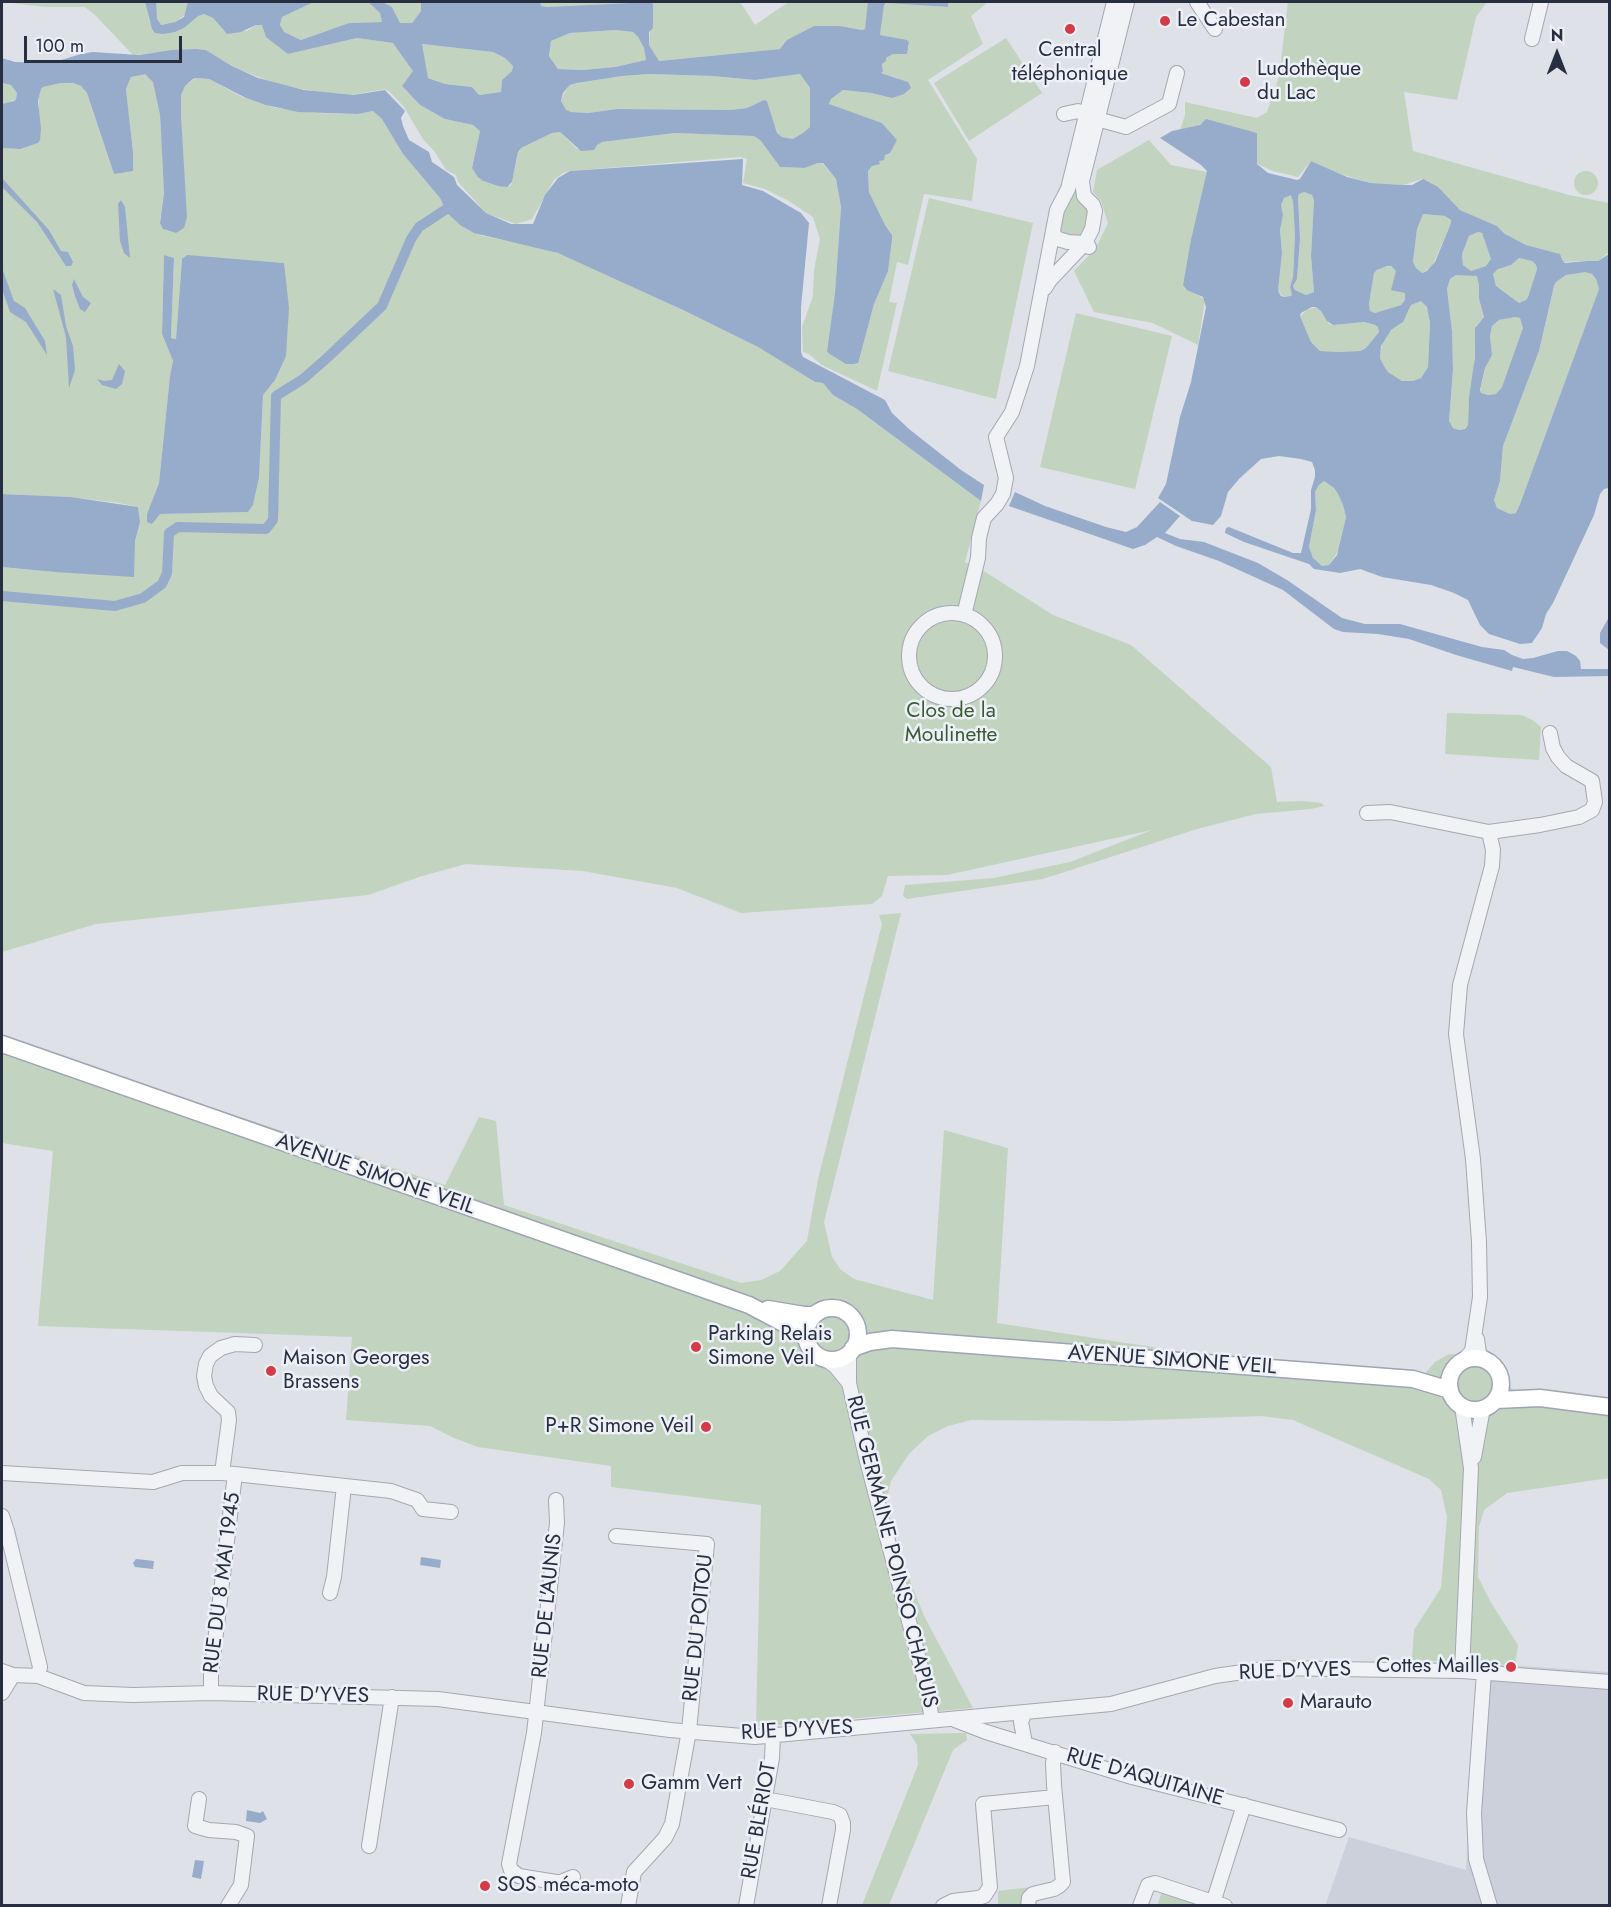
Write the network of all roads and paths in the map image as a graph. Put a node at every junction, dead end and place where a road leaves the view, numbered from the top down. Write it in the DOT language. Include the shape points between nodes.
graph roads {
  1 [pos="1114,2"];
  2 [pos="1126,2"];
  3 [pos="1197,2"];
  4 [pos="1540,2"];
  5 [pos="1215,29"];
  6 [pos="1532,39"];
  7 [pos="1177,73"];
  8 [pos="1064,114"];
  9 [pos="1092,117"];
  10 [pos="1053,234"];
  11 [pos="1088,245"];
  12 [pos="1041,295"];
  13 [pos="964,615"];
  14 [pos="1550,733"];
  15 [pos="1368,813"];
  16 [pos="1489,832"];
  17 [pos="2,1044"];
  18 [pos="749,1305"];
  19 [pos="814,1315"];
  20 [pos="855,1323"];
  21 [pos="1476,1331"];
  22 [pos="806,1339"];
  23 [pos="892,1339"];
  24 [pos="255,1345"];
  25 [pos="851,1350"];
  26 [pos="825,1359"];
  27 [pos="1484,1360"];
  28 [pos="1458,1366"];
  29 [pos="1499,1374"];
  30 [pos="1413,1379"];
  31 [pos="849,1383"];
  32 [pos="1450,1390"];
  33 [pos="1540,1398"];
  34 [pos="1490,1404"];
  35 [pos="1462,1406"];
  36 [pos="1610,1407"];
  37 [pos="1471,1467"];
  38 [pos="2,1473"];
  39 [pos="229,1473"];
  40 [pos="344,1486"];
  41 [pos="556,1500"];
  42 [pos="451,1512"];
  43 [pos="2,1516"];
  44 [pos="616,1536"];
  45 [pos="330,1593"];
  46 [pos="1462,1671"];
  47 [pos="1484,1672"];
  48 [pos="7,1673"];
  49 [pos="38,1676"];
  50 [pos="1610,1682"];
  51 [pos="2,1693"];
  52 [pos="211,1693"];
  53 [pos="392,1697"];
  54 [pos="536,1712"];
  55 [pos="1025,1712"];
  56 [pos="1007,1714"];
  57 [pos="953,1719"];
  58 [pos="932,1720"];
  59 [pos="689,1731"];
  60 [pos="773,1736"];
  61 [pos="1008,1739"];
  62 [pos="1025,1743"];
  63 [pos="1055,1752"];
  64 [pos="1054,1797"];
  65 [pos="199,1799"];
  66 [pos="765,1799"];
  67 [pos="1244,1805"];
  68 [pos="1339,1830"];
  69 [pos="369,1846"];
  70 [pos="573,1877"];
  71 [pos="1216,1904"];
  72 [pos="228,1905"];
  73 [pos="628,1905"];
  74 [pos="746,1905"];
  75 [pos="829,1905"];
  76 [pos="944,1905"];
  77 [pos="1028,1905"];
  78 [pos="1140,1905"];
  79 [pos="1490,1905"];
  1 -- 9 [label="street"];
  2 -- 9 [label="street"];
  3 -- 5 [label="street"];
  4 -- 6 [label="street"];
  7 -- 9 [label="street" via="1169,104 1126,127"];
  8 -- 9 [label="street" via="1078,111"];
  9 -- 10 [label="street" via="1057,210"];
  9 -- 11 [label="street" via="1082,181 1084,196 1095,211"];
  10 -- 11 [label="street" via="1068,242"];
  10 -- 12 [label="street"];
  11 -- 12 [label="street" via="1050,280"];
  12 -- 13 [label="street" via="1029,357 1012,412 996,437 1006,478 1003,494 984,518"];
  13 -- 13 [label="street" via="932,618 921,626 909,652 915,679 924,690 943,698 969,696 980,689 994,666 992,639 984,627"];
  14 -- 16 [label="street" via="1558,757 1592,781 1592,810 1579,817"];
  15 -- 16 [label="street" via="1390,812"];
  16 -- 21 [label="street" via="1492,866 1460,985 1456,1034 1473,1159 1479,1242"];
  17 -- 18 [label="main road, AVENUE SIMONE VEIL"];
  18 -- 19 [label="main road"];
  18 -- 22 [label="main road"];
  19 -- 20 [label="main road" via="837,1308"];
  19 -- 22 [label="main road" via="807,1324"];
  20 -- 23 [label="main road"];
  20 -- 25 [label="main road" via="857,1334"];
  21 -- 27 [label="street"];
  21 -- 28 [label="street" via="1472,1351"];
  22 -- 26 [label="main road" via="812,1351"];
  23 -- 25 [label="main road"];
  23 -- 30 [label="main road, AVENUE SIMONE VEIL"];
  24 -- 39 [label="street, RUE DU 8 MAI 1945" via="221,1348 206,1364 206,1386 228,1412"];
  25 -- 26 [label="main road" via="838,1359"];
  25 -- 31 [label="street, RUE GERMAINE POINSO CHAPUIS"];
  26 -- 31 [label="street, RUE GERMAINE POINSO CHAPUIS"];
  27 -- 28 [label="main road" via="1475,1358"];
  27 -- 29 [label="main road"];
  28 -- 30 [label="main road" via="1439,1375"];
  28 -- 32 [label="main road" via="1451,1376"];
  29 -- 33 [label="main road"];
  29 -- 34 [label="main road" via="1501,1384"];
  30 -- 32 [label="main road, AVENUE SIMONE VEIL"];
  31 -- 58 [label="street, RUE GERMAINE POINSO CHAPUIS"];
  32 -- 35 [label="main road"];
  33 -- 34 [label="main road"];
  33 -- 36 [label="main road"];
  34 -- 35 [label="main road" via="1469,1409"];
  34 -- 37 [label="street"];
  35 -- 37 [label="street"];
  37 -- 46 [label="street"];
  38 -- 39 [label="street, RUE DU 8 MAI 1945" via="153,1482 182,1473"];
  39 -- 40 [label="street, RUE DU 8 MAI 1945"];
  39 -- 52 [label="street, RUE DU 8 MAI 1945"];
  40 -- 42 [label="street, RUE DU 8 MAI 1945" via="391,1491 417,1500 423,1509"];
  40 -- 45 [label="street"];
  41 -- 54 [label="street, RUE DE L'AUNIS" via="557,1523"];
  43 -- 49 [label="street" via="40,1668"];
  44 -- 59 [label="street, RUE DU POITOU" via="707,1544"];
  46 -- 47 [label="street, RUE D'YVES"];
  46 -- 55 [label="street, RUE D'YVES" via="1271,1668 1215,1676 1111,1704"];
  47 -- 50 [label="street, RUE D'YVES"];
  47 -- 79 [label="street" via="1474,1836 1476,1859"];
  48 -- 49 [label="street, RUE D'YVES"];
  48 -- 51 [label="street"];
  49 -- 52 [label="street, RUE D'YVES" via="84,1693"];
  52 -- 53 [label="street, RUE D'YVES"];
  53 -- 54 [label="street, RUE D'YVES" via="472,1702"];
  53 -- 69 [label="street"];
  54 -- 59 [label="street, RUE D'YVES"];
  54 -- 70 [label="street, RUE DE L'AUNIS" via="511,1870 519,1876 556,1882"];
  55 -- 56 [label="street, RUE D'YVES"];
  55 -- 62 [label="street" via="1021,1722"];
  56 -- 57 [label="street, RUE D'YVES"];
  56 -- 61 [label="street" via="1004,1724"];
  57 -- 58 [label="street, RUE D'YVES"];
  57 -- 61 [label="street, RUE D'AQUITAINE"];
  58 -- 60 [label="street, RUE D'YVES"];
  59 -- 60 [label="street, RUE D'YVES"];
  59 -- 73 [label="street" via="672,1824 665,1838 634,1872"];
  60 -- 66 [label="street, RUE BLÉRIOT"];
  61 -- 62 [label="street, RUE D'AQUITAINE"];
  62 -- 63 [label="street, RUE D'AQUITAINE"];
  63 -- 64 [label="street"];
  63 -- 67 [label="street, RUE D'AQUITAINE" via="1132,1777"];
  64 -- 76 [label="street" via="979,1802 990,1887 984,1896"];
  64 -- 77 [label="street" via="1063,1882 1054,1889 1033,1894"];
  65 -- 72 [label="street" via="195,1826 247,1836 241,1886"];
  66 -- 74 [label="street, RUE BLÉRIOT"];
  66 -- 75 [label="street" via="840,1815 843,1830"];
  67 -- 68 [label="street, RUE D'AQUITAINE"];
  67 -- 71 [label="street"];
  71 -- 78 [label="street" via="1155,1883 1148,1886"];
}
